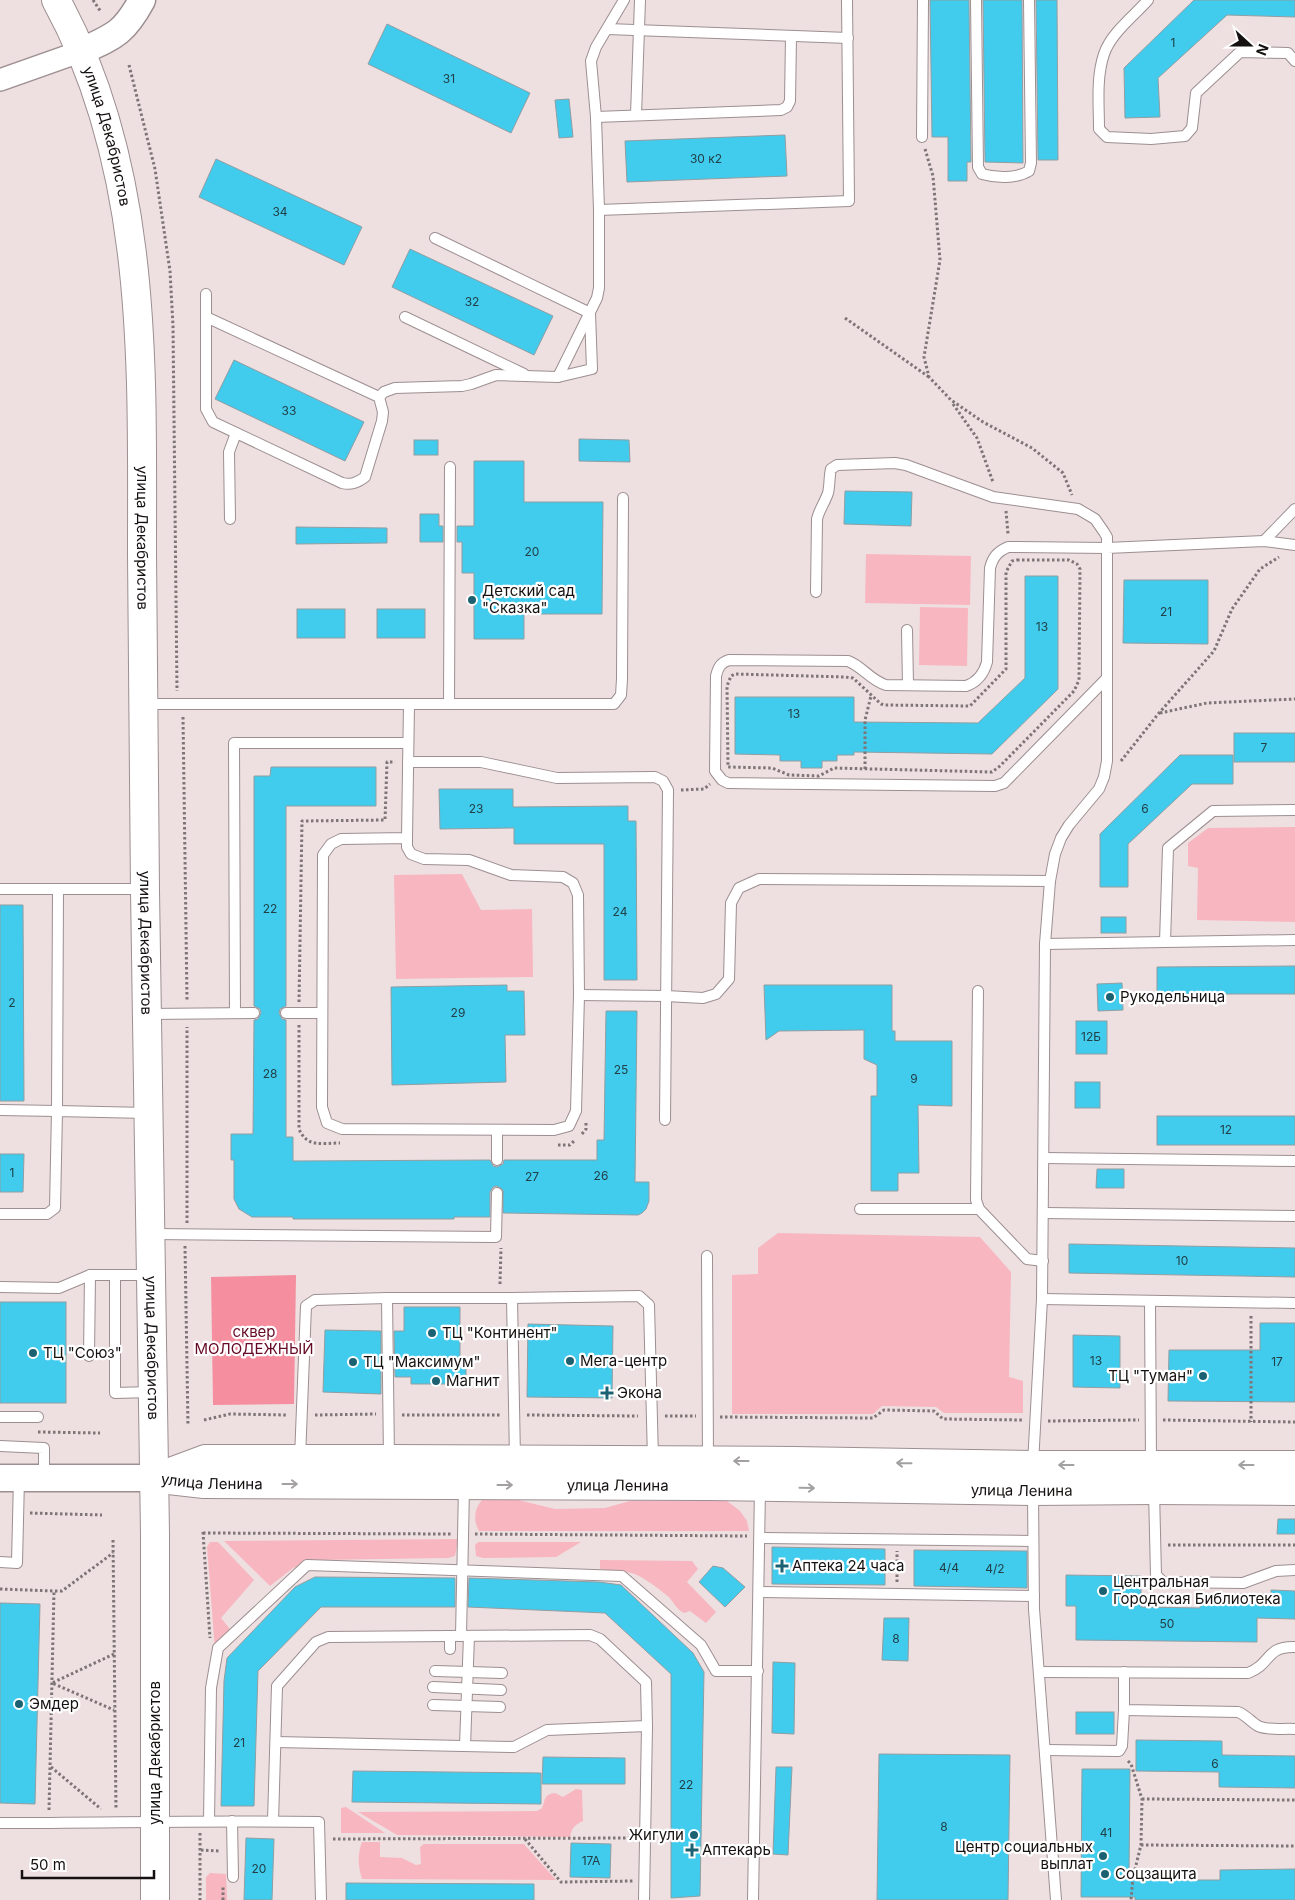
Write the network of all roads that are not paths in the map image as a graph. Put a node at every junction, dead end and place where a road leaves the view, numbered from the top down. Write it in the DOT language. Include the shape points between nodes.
graph roads {
  1 [pos="56,0"];
  2 [pos="142,0"];
  3 [pos="624,0"];
  4 [pos="640,0"];
  5 [pos="848,0"];
  6 [pos="923,0"];
  7 [pos="976,0"];
  8 [pos="1030,0"];
  9 [pos="1148,0"];
  10 [pos="607,29"];
  11 [pos="639,30"];
  12 [pos="791,36"];
  13 [pos="848,38"];
  14 [pos="82,50"];
  15 [pos="1295,61"];
  16 [pos="0,80"];
  17 [pos="636,115"];
  18 [pos="596,117"];
  19 [pos="922,137"];
  20 [pos="599,210"];
  21 [pos="435,238"];
  22 [pos="206,294"];
  23 [pos="590,313"];
  24 [pos="206,317"];
  25 [pos="405,317"];
  26 [pos="527,376"];
  27 [pos="558,377"];
  28 [pos="379,397"];
  29 [pos="236,433"];
  30 [pos="450,467"];
  31 [pos="623,498"];
  32 [pos="1295,509"];
  33 [pos="230,519"];
  34 [pos="1264,541"];
  35 [pos="1295,545"];
  36 [pos="1107,548"];
  37 [pos="816,592"];
  38 [pos="908,630"];
  39 [pos="1107,678"];
  40 [pos="908,685"];
  41 [pos="144,704"];
  42 [pos="408,704"];
  43 [pos="448,704"];
  44 [pos="408,743"];
  45 [pos="408,762"];
  46 [pos="1295,810"];
  47 [pos="407,838"];
  48 [pos="1050,881"];
  49 [pos="0,889"];
  50 [pos="58,889"];
  51 [pos="145,890"];
  52 [pos="1295,940"];
  53 [pos="1165,942"];
  54 [pos="1045,944"];
  55 [pos="978,991"];
  56 [pos="578,995"];
  57 [pos="666,996"];
  58 [pos="235,1013"];
  59 [pos="254,1013"];
  60 [pos="286,1013"];
  61 [pos="322,1013"];
  62 [pos="147,1014"];
  63 [pos="0,1110"];
  64 [pos="57,1111"];
  65 [pos="148,1113"];
  66 [pos="665,1120"];
  67 [pos="497,1130"];
  68 [pos="1044,1158"];
  69 [pos="497,1160"];
  70 [pos="1295,1161"];
  71 [pos="497,1193"];
  72 [pos="860,1209"];
  73 [pos="979,1209"];
  74 [pos="1044,1213"];
  75 [pos="0,1214"];
  76 [pos="1295,1216"];
  77 [pos="150,1234"];
  78 [pos="707,1256"];
  79 [pos="1043,1261"];
  80 [pos="151,1274"];
  81 [pos="90,1275"];
  82 [pos="115,1275"];
  83 [pos="0,1287"];
  84 [pos="387,1298"];
  85 [pos="512,1298"];
  86 [pos="1042,1299"];
  87 [pos="1150,1301"];
  88 [pos="1295,1303"];
  89 [pos="89,1356"];
  90 [pos="153,1392"];
  91 [pos="0,1417"];
  92 [pos="38,1417"];
  93 [pos="0,1446"];
  94 [pos="389,1458"];
  95 [pos="300,1459"];
  96 [pos="515,1460"];
  97 [pos="653,1460"];
  98 [pos="1295,1465"];
  99 [pos="708,1473"];
  100 [pos="1152,1477"];
  101 [pos="21,1478"];
  102 [pos="154,1478"];
  103 [pos="1033,1478"];
  104 [pos="464,1485"];
  105 [pos="760,1488"];
  106 [pos="1295,1491"];
  107 [pos="760,1538"];
  108 [pos="1033,1541"];
  109 [pos="0,1562"];
  110 [pos="462,1570"];
  111 [pos="1295,1570"];
  112 [pos="759,1592"];
  113 [pos="1034,1596"];
  114 [pos="450,1636"];
  115 [pos="465,1636"];
  116 [pos="1295,1646"];
  117 [pos="450,1649"];
  118 [pos="435,1671"];
  119 [pos="758,1671"];
  120 [pos="468,1672"];
  121 [pos="1040,1672"];
  122 [pos="1124,1672"];
  123 [pos="502,1674"];
  124 [pos="432,1687"];
  125 [pos="467,1688"];
  126 [pos="501,1690"];
  127 [pos="434,1705"];
  128 [pos="466,1706"];
  129 [pos="500,1707"];
  130 [pos="1124,1710"];
  131 [pos="647,1726"];
  132 [pos="1295,1729"];
  133 [pos="276,1742"];
  134 [pos="465,1746"];
  135 [pos="1046,1750"];
  136 [pos="155,1821"];
  137 [pos="209,1821"];
  138 [pos="232,1821"];
  139 [pos="272,1821"];
  140 [pos="0,1823"];
  141 [pos="232,1877"];
  142 [pos="155,1900"];
  143 [pos="321,1900"];
  144 [pos="644,1900"];
  145 [pos="753,1900"];
  146 [pos="1056,1900"];
  1 -- 14 [label="main road, улица Декабристов"];
  2 -- 14 [label="street" via="123,29"];
  3 -- 10 [label="lane"];
  4 -- 11 [label="lane"];
  5 -- 13 [label="lane"];
  6 -- 19 [label="lane"];
  7 -- 8 [label="lane" via="978,167 982,174 991,176 1021,176 1029,171 1031,164"];
  9 -- 15 [label="lane" via="1112,38 1104,53 1099,73 1099,129 1107,137 1151,139 1185,136 1192,128 1196,93 1240,52 1288,53"];
  10 -- 11 [label="lane"];
  10 -- 18 [label="lane" via="592,61"];
  11 -- 12 [label="lane"];
  11 -- 17 [label="lane"];
  12 -- 13 [label="lane"];
  12 -- 17 [label="lane" via="790,101 787,107 781,110"];
  13 -- 20 [label="lane" via="849,201"];
  14 -- 16 [label="street"];
  14 -- 41 [label="main road, улица Декабристов" via="118,167 136,276 142,420"];
  17 -- 18 [label="lane"];
  18 -- 20 [label="lane"];
  20 -- 23 [label="lane" via="599,288"];
  21 -- 23 [label="lane"];
  22 -- 24 [label="lane"];
  23 -- 27 [label="lane"];
  23 -- 27 [label="lane" via="592,369"];
  24 -- 28 [label="lane"];
  24 -- 29 [label="lane" via="206,409 213,422"];
  25 -- 26 [label="lane"];
  26 -- 27 [label="lane"];
  26 -- 28 [label="lane" via="496,375 462,386 395,388"];
  28 -- 29 [label="lane" via="382,421 368,470 358,482 342,483"];
  29 -- 33 [label="lane" via="229,452"];
  30 -- 43 [label="lane"];
  31 -- 43 [label="lane" via="622,679 621,695 614,704"];
  32 -- 34 [label="lane"];
  34 -- 35 [label="lane"];
  34 -- 36 [label="lane"];
  36 -- 37 [label="lane" via="1107,537 1095,519 1078,510 994,497 906,465 837,465 831,469 826,499 817,519"];
  36 -- 39 [label="lane"];
  36 -- 40 [label="lane" via="1008,547 999,551 990,568 985,671 974,683 966,686"];
  38 -- 40 [label="lane"];
  39 -- 40 [label="lane" via="1004,783 995,786 728,783 715,771 716,676 723,662 848,661 879,683"];
  39 -- 48 [label="lane" via="1107,761 1104,777 1099,789 1061,838"];
  41 -- 42 [label="lane"];
  41 -- 51 [label="main road, улица Декабристов"];
  42 -- 43 [label="lane"];
  42 -- 44 [label="lane"];
  44 -- 45 [label="lane"];
  44 -- 58 [label="lane" via="234,744"];
  45 -- 47 [label="lane"];
  45 -- 57 [label="lane" via="482,762 557,778 654,777 663,781 668,790"];
  46 -- 53 [label="lane" via="1213,811 1168,848"];
  47 -- 56 [label="lane" via="411,854 424,859 469,860 511,875 563,877 573,883 578,895"];
  47 -- 61 [label="lane" via="341,840 331,844 322,855"];
  48 -- 54 [label="lane"];
  48 -- 57 [label="lane" via="759,879 739,888 731,903 729,979 716,994 703,998"];
  49 -- 50 [label="lane"];
  50 -- 51 [label="lane"];
  50 -- 64 [label="lane"];
  51 -- 62 [label="main road, улица Декабристов"];
  52 -- 53 [label="lane"];
  53 -- 54 [label="lane"];
  54 -- 68 [label="lane"];
  55 -- 73 [label="lane" via="976,1200"];
  56 -- 57 [label="lane"];
  56 -- 67 [label="lane" via="576,1111 569,1126 554,1130"];
  57 -- 66 [label="lane"];
  58 -- 59 [label="lane"];
  58 -- 62 [label="lane"];
  60 -- 61 [label="lane"];
  61 -- 67 [label="lane" via="322,1107 327,1123 342,1129"];
  62 -- 65 [label="main road, улица Декабристов"];
  63 -- 64 [label="lane"];
  64 -- 65 [label="lane"];
  64 -- 75 [label="lane" via="55,1208 47,1214"];
  65 -- 77 [label="main road, улица Декабристов"];
  67 -- 69 [label="lane"];
  68 -- 70 [label="lane"];
  68 -- 74 [label="lane"];
  71 -- 77 [label="lane" via="496,1236"];
  72 -- 73 [label="lane"];
  73 -- 79 [label="lane" via="1027,1259"];
  74 -- 76 [label="lane"];
  74 -- 79 [label="lane"];
  77 -- 80 [label="main road, улица Декабристов"];
  78 -- 99 [label="lane"];
  79 -- 86 [label="lane"];
  80 -- 82 [label="lane"];
  80 -- 90 [label="main road, улица Декабристов"];
  81 -- 82 [label="lane"];
  81 -- 83 [label="lane" via="59,1288"];
  81 -- 89 [label="lane"];
  82 -- 90 [label="lane" via="115,1393"];
  84 -- 85 [label="lane"];
  84 -- 94 [label="lane"];
  84 -- 95 [label="lane" via="315,1300 306,1306"];
  85 -- 96 [label="lane"];
  85 -- 97 [label="lane" via="639,1296 649,1305"];
  86 -- 87 [label="lane"];
  86 -- 103 [label="lane"];
  87 -- 88 [label="lane"];
  87 -- 100 [label="lane"];
  90 -- 102 [label="main road, улица Декабристов"];
  91 -- 92 [label="lane"];
  93 -- 101 [label="lane" via="44,1448"];
  94 -- 95 [label="main road, улица Ленина"];
  94 -- 96 [label="main road, улица Ленина"];
  95 -- 102 [label="main road, улица Ленина" via="205,1459"];
  96 -- 97 [label="main road, улица Ленина"];
  97 -- 99 [label="main road, улица Ленина"];
  98 -- 100 [label="main road, улица Ленина, one-way"];
  103 -- 99 [label="main road, улица Ленина, one-way"];
  104 -- 99 [label="main road, улица Ленина, one-way"];
  99 -- 105 [label="main road, улица Ленина"];
  100 -- 103 [label="main road, улица Ленина"];
  100 -- 106 [label="main road, улица Ленина"];
  100 -- 111 [label="lane" via="1156,1575 1163,1582 1244,1583 1276,1571"];
  101 -- 102 [label="street"];
  101 -- 109 [label="lane" via="17,1563"];
  102 -- 104 [label="main road, улица Ленина, one-way" via="204,1484"];
  102 -- 136 [label="main road, улица Декабристов"];
  105 -- 103 [label="main road, улица Ленина, one-way"];
  103 -- 108 [label="lane"];
  104 -- 110 [label="lane"];
  105 -- 107 [label="lane"];
  107 -- 108 [label="lane"];
  107 -- 112 [label="lane"];
  108 -- 113 [label="lane"];
  110 -- 115 [label="lane"];
  110 -- 119 [label="lane" via="622,1576 701,1645 716,1671"];
  110 -- 137 [label="lane" via="307,1565 218,1648 211,1688"];
  112 -- 113 [label="lane"];
  112 -- 119 [label="lane"];
  113 -- 121 [label="lane"];
  114 -- 115 [label="lane"];
  114 -- 117 [label="lane"];
  114 -- 133 [label="lane" via="328,1637 316,1642 277,1686"];
  115 -- 120 [label="lane"];
  115 -- 131 [label="lane" via="590,1635 600,1639 646,1682"];
  116 -- 122 [label="lane" via="1274,1650 1263,1664 1248,1673"];
  118 -- 120 [label="lane"];
  119 -- 145 [label="lane"];
  120 -- 123 [label="lane"];
  120 -- 125 [label="lane"];
  121 -- 122 [label="lane"];
  121 -- 135 [label="lane"];
  122 -- 130 [label="lane"];
  124 -- 125 [label="lane"];
  125 -- 126 [label="lane"];
  125 -- 128 [label="lane"];
  127 -- 128 [label="lane"];
  128 -- 129 [label="lane"];
  128 -- 134 [label="lane"];
  130 -- 132 [label="lane" via="1238,1712 1265,1728"];
  130 -- 135 [label="lane" via="1120,1751"];
  131 -- 134 [label="lane" via="547,1730 514,1747"];
  131 -- 144 [label="lane"];
  133 -- 134 [label="lane"];
  133 -- 139 [label="lane"];
  135 -- 146 [label="lane"];
  136 -- 137 [label="lane"];
  136 -- 140 [label="lane"];
  136 -- 142 [label="main road, улица Декабристов"];
  137 -- 138 [label="lane"];
  138 -- 139 [label="lane"];
  138 -- 141 [label="lane"];
  139 -- 143 [label="lane" via="320,1822"];
}
